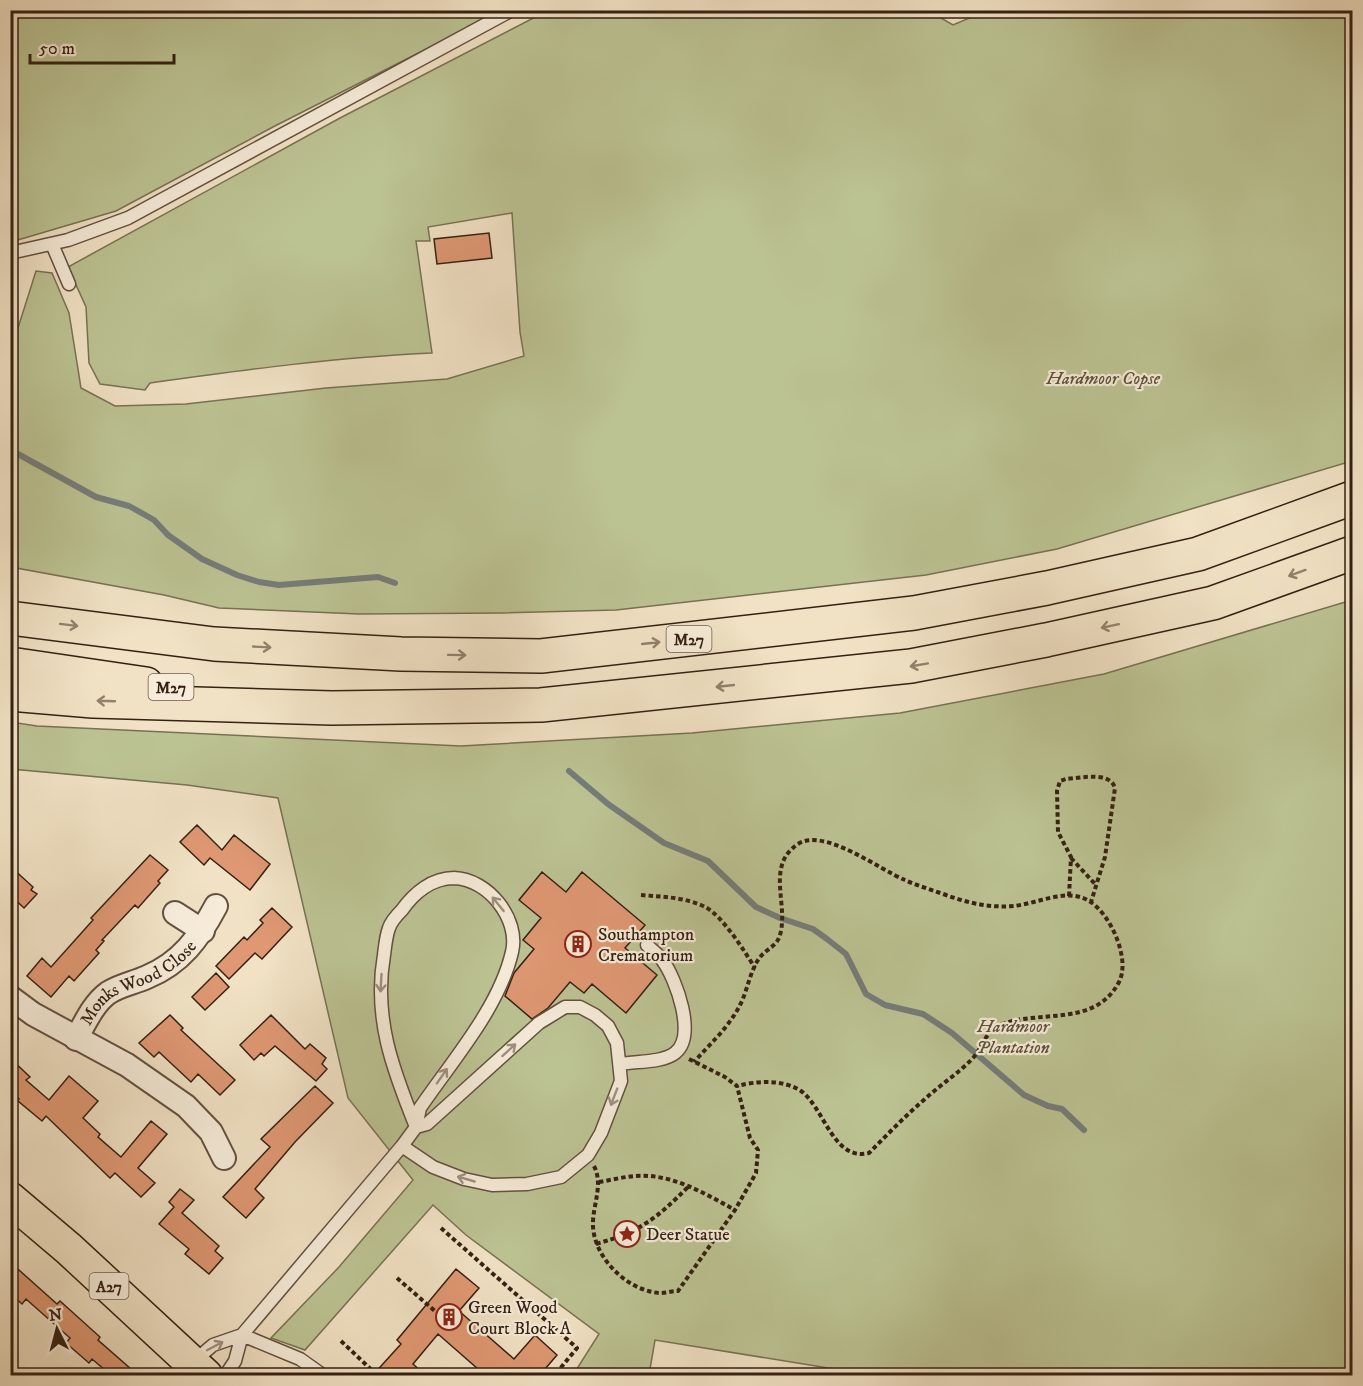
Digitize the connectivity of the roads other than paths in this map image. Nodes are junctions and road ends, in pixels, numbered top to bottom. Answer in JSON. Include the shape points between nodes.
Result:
{"nodes":[{"id":1,"x":512,"y":10,"type":"edge"},
{"id":2,"x":52,"y":244,"type":"junction"},
{"id":3,"x":10,"y":253,"type":"edge"},
{"id":4,"x":69,"y":284,"type":"dead end"},
{"id":5,"x":1353,"y":498,"type":"edge"},
{"id":6,"x":1353,"y":554,"type":"edge"},
{"id":7,"x":10,"y":618,"type":"edge"},
{"id":8,"x":10,"y":664,"type":"edge"},
{"id":9,"x":10,"y":694,"type":"edge"},
{"id":10,"x":332,"y":708,"type":"junction"},
{"id":11,"x":216,"y":906,"type":"dead end"},
{"id":12,"x":176,"y":913,"type":"dead end"},
{"id":13,"x":203,"y":931,"type":"junction"},
{"id":14,"x":646,"y":945,"type":"dead end"},
{"id":15,"x":10,"y":996,"type":"edge"},
{"id":16,"x":76,"y":1039,"type":"junction"},
{"id":17,"x":621,"y":1064,"type":"junction"},
{"id":18,"x":416,"y":1127,"type":"junction"},
{"id":19,"x":402,"y":1146,"type":"junction"},
{"id":20,"x":224,"y":1158,"type":"dead end"},
{"id":21,"x":10,"y":1199,"type":"edge"},
{"id":22,"x":242,"y":1335,"type":"junction"},
{"id":23,"x":199,"y":1369,"type":"edge"},
{"id":24,"x":225,"y":1376,"type":"edge"},
{"id":25,"x":324,"y":1376,"type":"edge"}],
"edges":[{"from":1,"to":2,"type":"lane","via":[[128,218]]},
{"from":2,"to":3,"type":"lane"},
{"from":2,"to":4,"type":"lane"},
{"from":7,"to":5,"type":"main road","number":"M27","one_way":true,"via":[[214,644],[400,654],[541,656],[914,613],[1036,590],[1198,554]]},
{"from":6,"to":10,"type":"main road","number":"M27","one_way":true,"via":[[1213,603],[911,666],[541,705]]},
{"from":8,"to":10,"type":"main road","number":"M27"},
{"from":10,"to":9,"type":"main road","one_way":true,"via":[[93,701]]},
{"from":11,"to":13,"type":"street","name":"Monks Wood Close"},
{"from":12,"to":13,"type":"street","name":"Monks Wood Close"},
{"from":13,"to":16,"type":"street","name":"Monks Wood Close","via":[[184,954],[163,970],[108,994],[92,1011]]},
{"from":14,"to":17,"type":"lane","via":[[663,962],[684,1012],[682,1045],[664,1058]]},
{"from":15,"to":16,"type":"street","name":"Monks Wood Close"},
{"from":16,"to":20,"type":"street","name":"Monks Wood Close","via":[[127,1065],[218,1124]]},
{"from":18,"to":17,"type":"lane","one_way":true,"via":[[427,1124],[539,1023],[565,1007],[580,1008],[608,1026],[617,1043]]},
{"from":17,"to":19,"type":"lane","one_way":true,"via":[[621,1081],[601,1133],[588,1155],[561,1177],[527,1184],[492,1185],[433,1167]]},
{"from":18,"to":18,"type":"lane","one_way":true,"via":[[420,1108],[486,1013],[513,950],[511,924],[498,902],[478,885],[454,878],[428,884],[411,896],[389,927],[382,964],[380,1006],[384,1033],[397,1082]]},
{"from":18,"to":19,"type":"lane"},
{"from":19,"to":22,"type":"lane"},
{"from":21,"to":23,"type":"main road","number":"A27"},
{"from":23,"to":22,"type":"lane","one_way":true,"via":[[213,1346]]},
{"from":22,"to":24,"type":"lane","via":[[235,1361]]},
{"from":22,"to":25,"type":"lane","via":[[300,1359]]}]}
